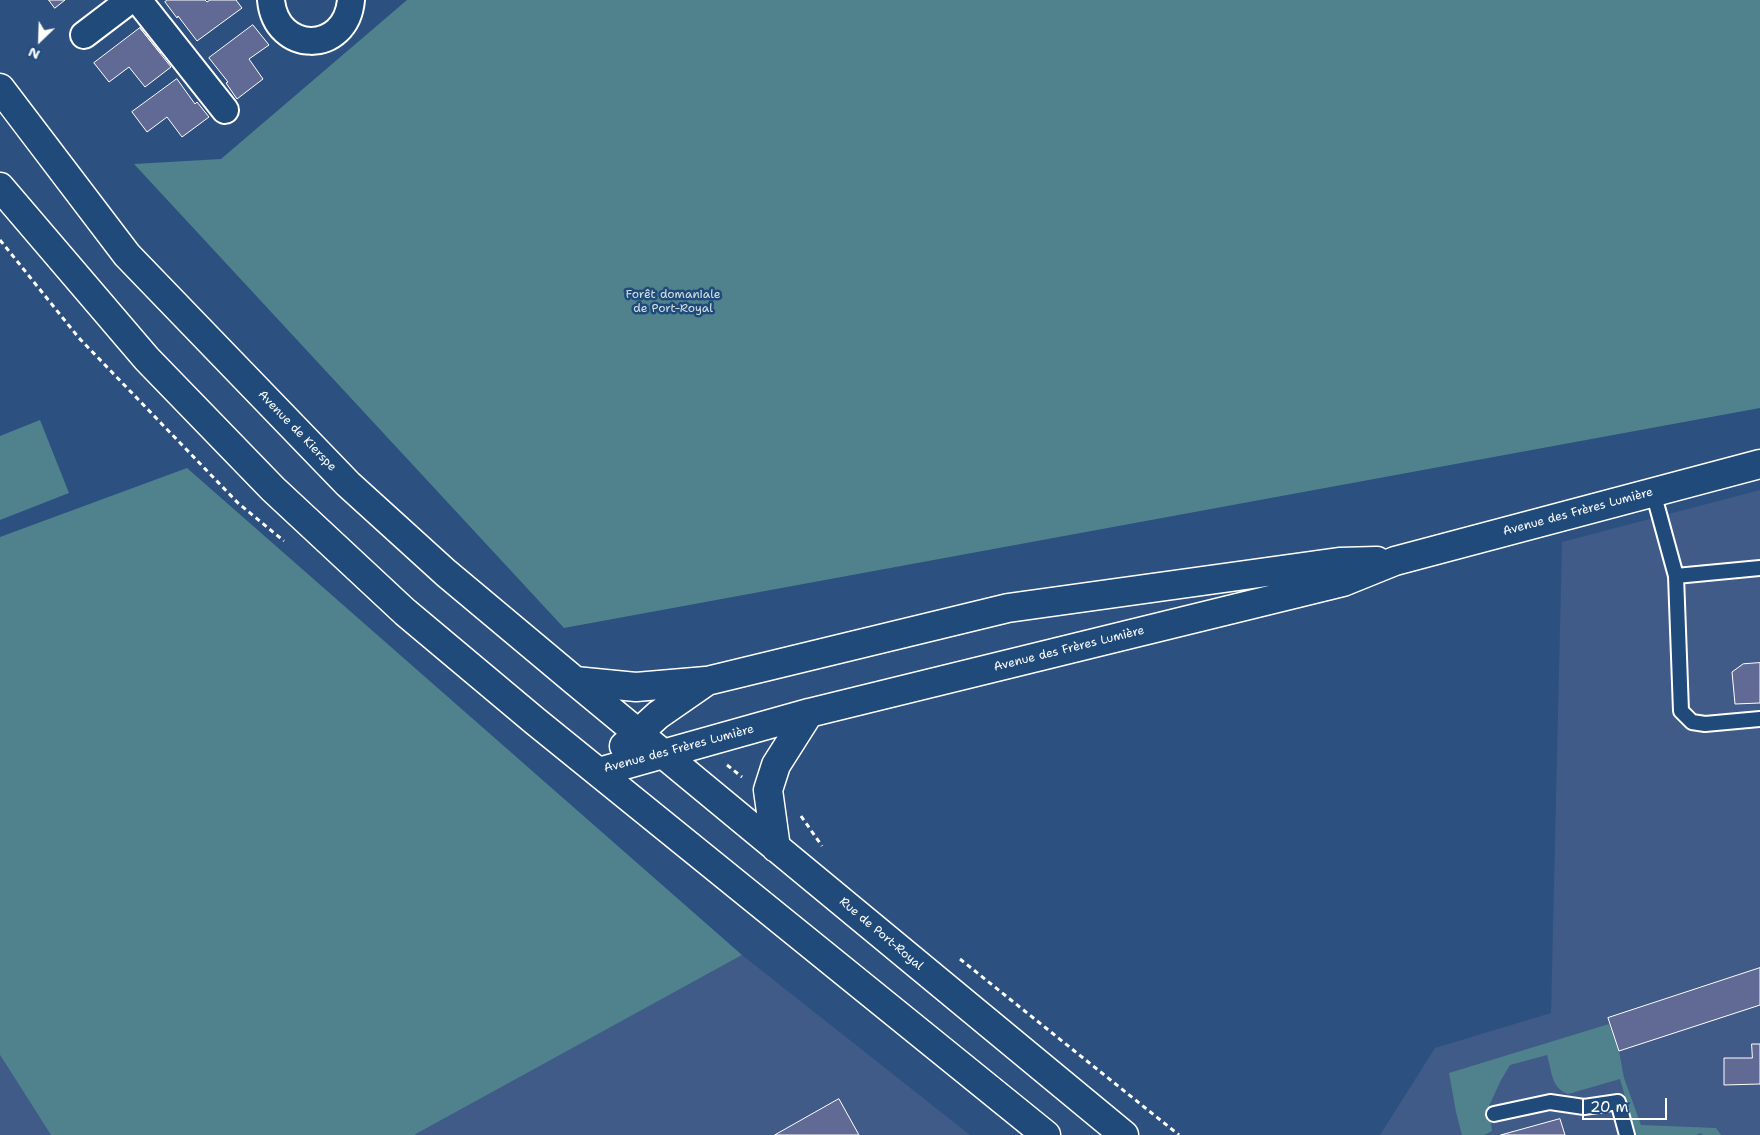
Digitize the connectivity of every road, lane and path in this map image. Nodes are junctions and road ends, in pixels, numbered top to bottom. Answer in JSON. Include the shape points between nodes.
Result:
{"nodes":[{"id":1,"x":130,"y":0,"type":"edge"},
{"id":2,"x":138,"y":0,"type":"edge"},
{"id":3,"x":271,"y":0,"type":"edge"},
{"id":4,"x":351,"y":0,"type":"edge"},
{"id":5,"x":84,"y":35,"type":"dead end"},
{"id":6,"x":0,"y":88,"type":"edge"},
{"id":7,"x":225,"y":110,"type":"dead end"},
{"id":8,"x":0,"y":187,"type":"edge"},
{"id":9,"x":1760,"y":464,"type":"edge"},
{"id":10,"x":1653,"y":492,"type":"junction"},
{"id":11,"x":1395,"y":561,"type":"junction"},
{"id":12,"x":1760,"y":568,"type":"edge"},
{"id":13,"x":1676,"y":576,"type":"junction"},
{"id":14,"x":707,"y":681,"type":"junction"},
{"id":15,"x":575,"y":682,"type":"junction"},
{"id":16,"x":808,"y":713,"type":"junction"},
{"id":17,"x":1760,"y":719,"type":"edge"},
{"id":18,"x":637,"y":733,"type":"junction"},
{"id":19,"x":662,"y":754,"type":"junction"},
{"id":20,"x":599,"y":772,"type":"junction"},
{"id":21,"x":797,"y":810,"type":"dead end"},
{"id":22,"x":776,"y":848,"type":"junction"},
{"id":23,"x":827,"y":853,"type":"dead end"},
{"id":24,"x":957,"y":957,"type":"dead end"},
{"id":25,"x":1494,"y":1114,"type":"dead end"},
{"id":26,"x":1046,"y":1135,"type":"edge"},
{"id":27,"x":1124,"y":1135,"type":"edge"},
{"id":28,"x":1179,"y":1135,"type":"edge"},
{"id":29,"x":1627,"y":1135,"type":"edge"}],
"edges":[{"from":1,"to":5,"type":"street"},
{"from":2,"to":7,"type":"street"},
{"from":3,"to":4,"type":"street","via":[[278,24],[287,34],[298,40],[310,41],[323,40],[334,34],[344,24]]},
{"from":6,"to":15,"type":"main road","name":"Avenue de Kierspe","via":[[127,255],[190,321],[348,484],[446,573]]},
{"from":8,"to":20,"type":"main road","via":[[147,359],[273,489],[405,612]]},
{"from":9,"to":10,"type":"main road","name":"Avenue des Frères Lumière"},
{"from":10,"to":11,"type":"main road","name":"Avenue des Frères Lumière"},
{"from":10,"to":13,"type":"lane"},
{"from":11,"to":14,"type":"main road","name":"Avenue des Frères Lumière","via":[[1339,562],[1008,608]]},
{"from":11,"to":16,"type":"main road","name":"Avenue des Frères Lumière","via":[[1343,582]]},
{"from":12,"to":13,"type":"lane"},
{"from":13,"to":17,"type":"lane","via":[[1681,711],[1692,722],[1705,724]]},
{"from":14,"to":15,"type":"main road","via":[[636,687]]},
{"from":14,"to":18,"type":"main road","name":"Avenue des Frères Lumière"},
{"from":15,"to":18,"type":"main road","name":"Avenue de Kierspe"},
{"from":16,"to":19,"type":"main road","name":"Avenue des Frères Lumière"},
{"from":16,"to":22,"type":"main road","via":[[776,765],[768,790]]},
{"from":18,"to":19,"type":"main road","name":"Rue de Port-Royal"},
{"from":18,"to":20,"type":"main road","name":"Avenue des Frères Lumière"},
{"from":19,"to":20,"type":"main road","name":"Avenue des Frères Lumière"},
{"from":19,"to":22,"type":"main road","name":"Rue de Port-Royal"},
{"from":20,"to":26,"type":"main road"},
{"from":21,"to":23,"type":"path"},
{"from":22,"to":27,"type":"main road","name":"Rue de Port-Royal"},
{"from":24,"to":28,"type":"path"},
{"from":25,"to":29,"type":"lane","via":[[1550,1102],[1584,1107],[1618,1102]]}]}
